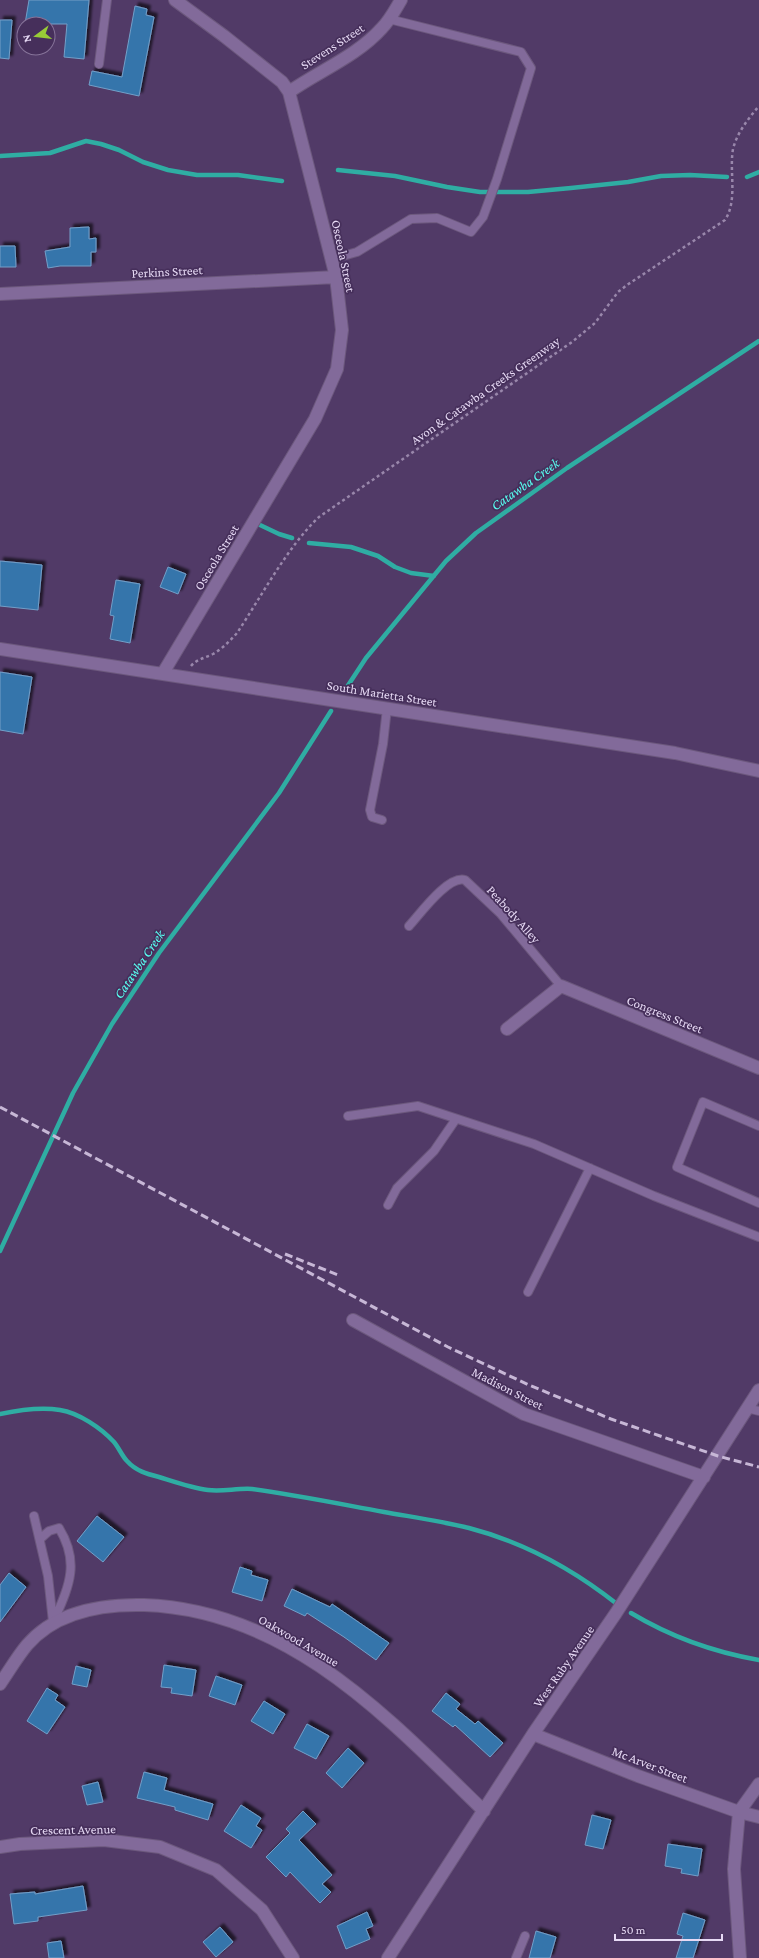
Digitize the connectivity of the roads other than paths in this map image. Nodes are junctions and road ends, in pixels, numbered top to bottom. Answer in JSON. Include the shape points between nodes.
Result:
{"nodes":[{"id":1,"x":107,"y":0,"type":"edge"},
{"id":2,"x":175,"y":0,"type":"edge"},
{"id":3,"x":401,"y":0,"type":"edge"},
{"id":4,"x":389,"y":19,"type":"junction"},
{"id":5,"x":99,"y":64,"type":"dead end"},
{"id":6,"x":289,"y":92,"type":"junction"},
{"id":7,"x":332,"y":259,"type":"junction"},
{"id":8,"x":336,"y":277,"type":"junction"},
{"id":9,"x":0,"y":294,"type":"edge"},
{"id":10,"x":0,"y":649,"type":"edge"},
{"id":11,"x":163,"y":673,"type":"junction"},
{"id":12,"x":387,"y":708,"type":"junction"},
{"id":13,"x":759,"y":770,"type":"edge"},
{"id":14,"x":382,"y":820,"type":"dead end"},
{"id":15,"x":409,"y":926,"type":"dead end"},
{"id":16,"x":561,"y":986,"type":"junction"},
{"id":17,"x":507,"y":1029,"type":"dead end"},
{"id":18,"x":759,"y":1068,"type":"edge"},
{"id":19,"x":348,"y":1116,"type":"dead end"},
{"id":20,"x":456,"y":1119,"type":"junction"},
{"id":21,"x":759,"y":1126,"type":"edge"},
{"id":22,"x":590,"y":1168,"type":"junction"},
{"id":23,"x":759,"y":1202,"type":"edge"},
{"id":24,"x":388,"y":1205,"type":"dead end"},
{"id":25,"x":759,"y":1237,"type":"edge"},
{"id":26,"x":528,"y":1292,"type":"dead end"},
{"id":27,"x":353,"y":1320,"type":"dead end"},
{"id":28,"x":759,"y":1390,"type":"edge"},
{"id":29,"x":753,"y":1410,"type":"edge"},
{"id":30,"x":704,"y":1477,"type":"junction"},
{"id":31,"x":34,"y":1516,"type":"dead end"},
{"id":32,"x":40,"y":1539,"type":"junction"},
{"id":33,"x":54,"y":1623,"type":"junction"},
{"id":34,"x":0,"y":1684,"type":"edge"},
{"id":35,"x":533,"y":1734,"type":"junction"},
{"id":36,"x":759,"y":1784,"type":"edge"},
{"id":37,"x":484,"y":1812,"type":"junction"},
{"id":38,"x":739,"y":1812,"type":"junction"},
{"id":39,"x":759,"y":1818,"type":"edge"},
{"id":40,"x":0,"y":1847,"type":"edge"},
{"id":41,"x":524,"y":1936,"type":"dead end"},
{"id":42,"x":293,"y":1958,"type":"edge"},
{"id":43,"x":388,"y":1958,"type":"edge"},
{"id":44,"x":516,"y":1958,"type":"edge"},
{"id":45,"x":740,"y":1958,"type":"edge"}],
"edges":[{"from":1,"to":5,"type":"lane"},
{"from":2,"to":6,"type":"street","name":"Osceola Street","via":[[282,82]]},
{"from":3,"to":4,"type":"street","name":"Stevens Street"},
{"from":4,"to":6,"type":"street","name":"Stevens Street","via":[[357,50]]},
{"from":4,"to":7,"type":"lane","via":[[521,52],[531,68],[497,180],[483,217],[470,232],[437,218],[411,219],[357,252]]},
{"from":6,"to":7,"type":"street","name":"Osceola Street"},
{"from":7,"to":8,"type":"street","name":"Osceola Street"},
{"from":8,"to":9,"type":"street","name":"Perkins Street"},
{"from":8,"to":11,"type":"street","name":"Osceola Street","via":[[342,330],[337,369],[315,419]]},
{"from":10,"to":11,"type":"street","name":"South Marietta Street"},
{"from":11,"to":12,"type":"street","name":"South Marietta Street"},
{"from":12,"to":13,"type":"street","name":"South Marietta Street","via":[[675,753]]},
{"from":12,"to":14,"type":"lane","via":[[370,810],[372,817]]},
{"from":15,"to":16,"type":"lane","name":"Peabody Alley","via":[[450,882],[465,880],[500,914]]},
{"from":16,"to":17,"type":"street"},
{"from":16,"to":18,"type":"street","name":"Congress Street"},
{"from":19,"to":20,"type":"lane","via":[[418,1106]]},
{"from":20,"to":22,"type":"lane","via":[[534,1144]]},
{"from":20,"to":24,"type":"lane","via":[[434,1151],[397,1188]]},
{"from":21,"to":23,"type":"lane","via":[[703,1102],[677,1168]]},
{"from":22,"to":25,"type":"lane"},
{"from":22,"to":26,"type":"lane"},
{"from":27,"to":30,"type":"street","name":"Madison Street","via":[[524,1414]]},
{"from":28,"to":29,"type":"street","name":"West Ruby Avenue"},
{"from":29,"to":30,"type":"street","name":"West Ruby Avenue"},
{"from":30,"to":35,"type":"street","name":"West Ruby Avenue","via":[[616,1613]]},
{"from":31,"to":32,"type":"lane"},
{"from":32,"to":33,"type":"lane"},
{"from":32,"to":33,"type":"lane","via":[[48,1531],[58,1528],[70,1553],[71,1575]]},
{"from":33,"to":34,"type":"street","name":"Oakwood Avenue","via":[[29,1643]]},
{"from":33,"to":37,"type":"street","name":"Oakwood Avenue","via":[[88,1610],[124,1604],[164,1606],[204,1612],[232,1620],[298,1652],[346,1683],[383,1714]]},
{"from":35,"to":37,"type":"street","name":"West Ruby Avenue"},
{"from":35,"to":38,"type":"street","name":"Mc Arver Street","via":[[638,1776]]},
{"from":36,"to":38,"type":"street"},
{"from":37,"to":43,"type":"street","name":"West Ruby Avenue"},
{"from":38,"to":39,"type":"street","name":"Mc Arver Street"},
{"from":38,"to":45,"type":"street","via":[[734,1870]]},
{"from":40,"to":42,"type":"street","name":"Crescent Avenue","via":[[104,1840],[160,1847],[216,1870],[262,1910]]},
{"from":41,"to":44,"type":"lane"}]}
